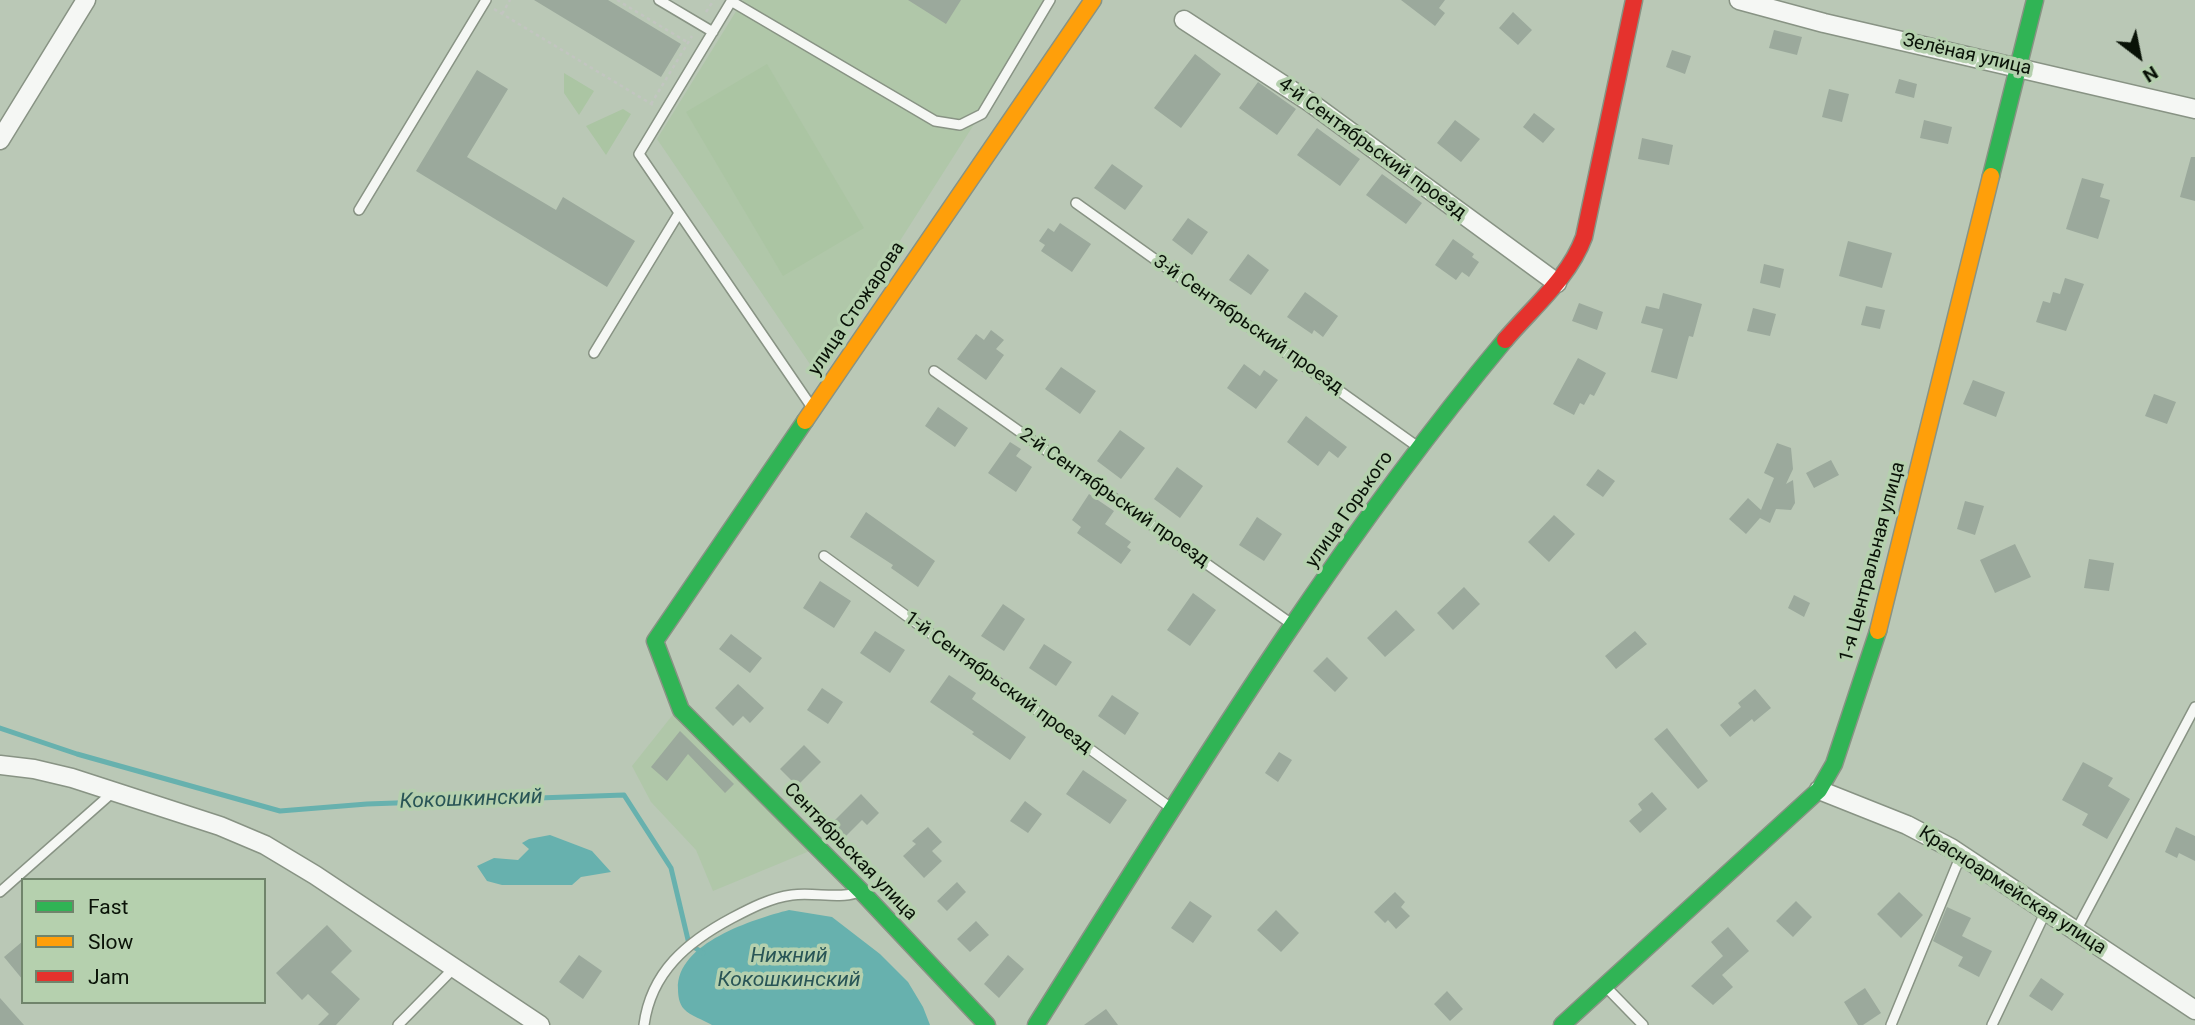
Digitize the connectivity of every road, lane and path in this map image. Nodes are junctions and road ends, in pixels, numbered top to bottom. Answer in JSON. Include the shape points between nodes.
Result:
{"nodes":[{"id":1,"x":86,"y":0,"type":"edge"},
{"id":2,"x":510,"y":0,"type":"edge"},
{"id":3,"x":617,"y":0,"type":"edge"},
{"id":4,"x":659,"y":0,"type":"edge"},
{"id":5,"x":1050,"y":0,"type":"edge"},
{"id":6,"x":1093,"y":0,"type":"edge"},
{"id":7,"x":1634,"y":0,"type":"edge"},
{"id":8,"x":1740,"y":0,"type":"edge"},
{"id":9,"x":2035,"y":0,"type":"edge"},
{"id":10,"x":711,"y":1,"type":"edge"},
{"id":11,"x":732,"y":1,"type":"edge"},
{"id":12,"x":485,"y":2,"type":"edge"},
{"id":13,"x":624,"y":2,"type":"edge"},
{"id":14,"x":502,"y":14,"type":"junction"},
{"id":15,"x":1184,"y":19,"type":"dead end"},
{"id":16,"x":699,"y":24,"type":"junction"},
{"id":17,"x":713,"y":32,"type":"junction"},
{"id":18,"x":688,"y":43,"type":"junction"},
{"id":19,"x":702,"y":51,"type":"junction"},
{"id":20,"x":2018,"y":67,"type":"junction"},
{"id":21,"x":651,"y":104,"type":"junction"},
{"id":22,"x":2195,"y":110,"type":"edge"},
{"id":23,"x":664,"y":112,"type":"junction"},
{"id":24,"x":0,"y":140,"type":"edge"},
{"id":25,"x":1076,"y":203,"type":"dead end"},
{"id":26,"x":359,"y":210,"type":"dead end"},
{"id":27,"x":679,"y":213,"type":"junction"},
{"id":28,"x":1557,"y":283,"type":"junction"},
{"id":29,"x":594,"y":353,"type":"dead end"},
{"id":30,"x":934,"y":370,"type":"dead end"},
{"id":31,"x":814,"y":410,"type":"junction"},
{"id":32,"x":1420,"y":448,"type":"junction"},
{"id":33,"x":824,"y":556,"type":"dead end"},
{"id":34,"x":1294,"y":626,"type":"junction"},
{"id":35,"x":2195,"y":708,"type":"edge"},
{"id":36,"x":681,"y":710,"type":"joint"},
{"id":37,"x":0,"y":765,"type":"edge"},
{"id":38,"x":1819,"y":790,"type":"junction"},
{"id":39,"x":112,"y":793,"type":"junction"},
{"id":40,"x":1172,"y":809,"type":"junction"},
{"id":41,"x":1961,"y":855,"type":"junction"},
{"id":42,"x":860,"y":890,"type":"junction"},
{"id":43,"x":0,"y":892,"type":"edge"},
{"id":44,"x":2046,"y":911,"type":"junction"},
{"id":45,"x":2076,"y":931,"type":"junction"},
{"id":46,"x":453,"y":969,"type":"junction"},
{"id":47,"x":1605,"y":986,"type":"junction"},
{"id":48,"x":2192,"y":1001,"type":"edge"},
{"id":49,"x":398,"y":1025,"type":"edge"},
{"id":50,"x":540,"y":1025,"type":"edge"},
{"id":51,"x":644,"y":1025,"type":"edge"},
{"id":52,"x":987,"y":1025,"type":"edge"},
{"id":53,"x":1037,"y":1025,"type":"edge"},
{"id":54,"x":1562,"y":1025,"type":"edge"},
{"id":55,"x":1643,"y":1025,"type":"edge"},
{"id":56,"x":1891,"y":1025,"type":"edge"},
{"id":57,"x":1992,"y":1025,"type":"edge"}],
"edges":[{"from":1,"to":24,"type":"street"},
{"from":2,"to":14,"type":"path"},
{"from":3,"to":13,"type":"path"},
{"from":4,"to":16,"type":"lane"},
{"from":5,"to":11,"type":"lane","via":[[982,114],[960,125],[935,121]]},
{"from":6,"to":31,"type":"street","name":"улица Стожарова"},
{"from":7,"to":28,"type":"street","name":"улица Горького","via":[[1582,244]]},
{"from":8,"to":20,"type":"street","name":"Зелёная улица"},
{"from":9,"to":20,"type":"street","name":"1-я Центральная улица"},
{"from":10,"to":16,"type":"path"},
{"from":11,"to":17,"type":"lane"},
{"from":12,"to":14,"type":"path"},
{"from":12,"to":26,"type":"lane"},
{"from":13,"to":18,"type":"path"},
{"from":14,"to":21,"type":"path"},
{"from":15,"to":28,"type":"street","name":"4-й Сентябрьский проезд","via":[[1311,103]]},
{"from":16,"to":17,"type":"lane"},
{"from":16,"to":18,"type":"path"},
{"from":17,"to":19,"type":"lane"},
{"from":18,"to":19,"type":"path"},
{"from":18,"to":21,"type":"path"},
{"from":19,"to":23,"type":"lane"},
{"from":20,"to":22,"type":"street","name":"Зелёная улица"},
{"from":20,"to":38,"type":"street","name":"1-я Центральная улица","via":[[1880,626],[1835,764]]},
{"from":21,"to":23,"type":"path"},
{"from":23,"to":27,"type":"lane","via":[[639,154]]},
{"from":25,"to":32,"type":"lane","name":"3-й Сентябрьский проезд"},
{"from":27,"to":29,"type":"lane"},
{"from":27,"to":31,"type":"lane"},
{"from":28,"to":32,"type":"street","name":"улица Горького"},
{"from":30,"to":34,"type":"lane","name":"2-й Сентябрьский проезд"},
{"from":31,"to":36,"type":"street","name":"улица Стожарова","via":[[655,641]]},
{"from":32,"to":34,"type":"street","name":"улица Горького"},
{"from":33,"to":40,"type":"lane","name":"1-й Сентябрьский проезд"},
{"from":34,"to":40,"type":"street","name":"улица Горького"},
{"from":35,"to":45,"type":"lane"},
{"from":36,"to":42,"type":"street","name":"Сентябрьская улица"},
{"from":37,"to":39,"type":"street","via":[[53,773]]},
{"from":38,"to":41,"type":"street","name":"Красноармейская улица","via":[[1907,825]]},
{"from":38,"to":47,"type":"street","name":"1-я Центральная улица"},
{"from":39,"to":43,"type":"lane"},
{"from":39,"to":46,"type":"street","via":[[220,826],[265,845]]},
{"from":40,"to":53,"type":"street","name":"улица Горького"},
{"from":41,"to":44,"type":"street","name":"Красноармейская улица"},
{"from":41,"to":56,"type":"lane"},
{"from":42,"to":51,"type":"lane","via":[[847,895],[776,898],[713,929],[668,964],[651,995]]},
{"from":42,"to":52,"type":"street","name":"Сентябрьская улица"},
{"from":44,"to":45,"type":"street","name":"Красноармейская улица"},
{"from":44,"to":57,"type":"lane"},
{"from":45,"to":48,"type":"street","name":"Красноармейская улица"},
{"from":46,"to":49,"type":"lane"},
{"from":46,"to":50,"type":"street"},
{"from":47,"to":54,"type":"street","name":"1-я Центральная улица"},
{"from":47,"to":55,"type":"lane"}]}
